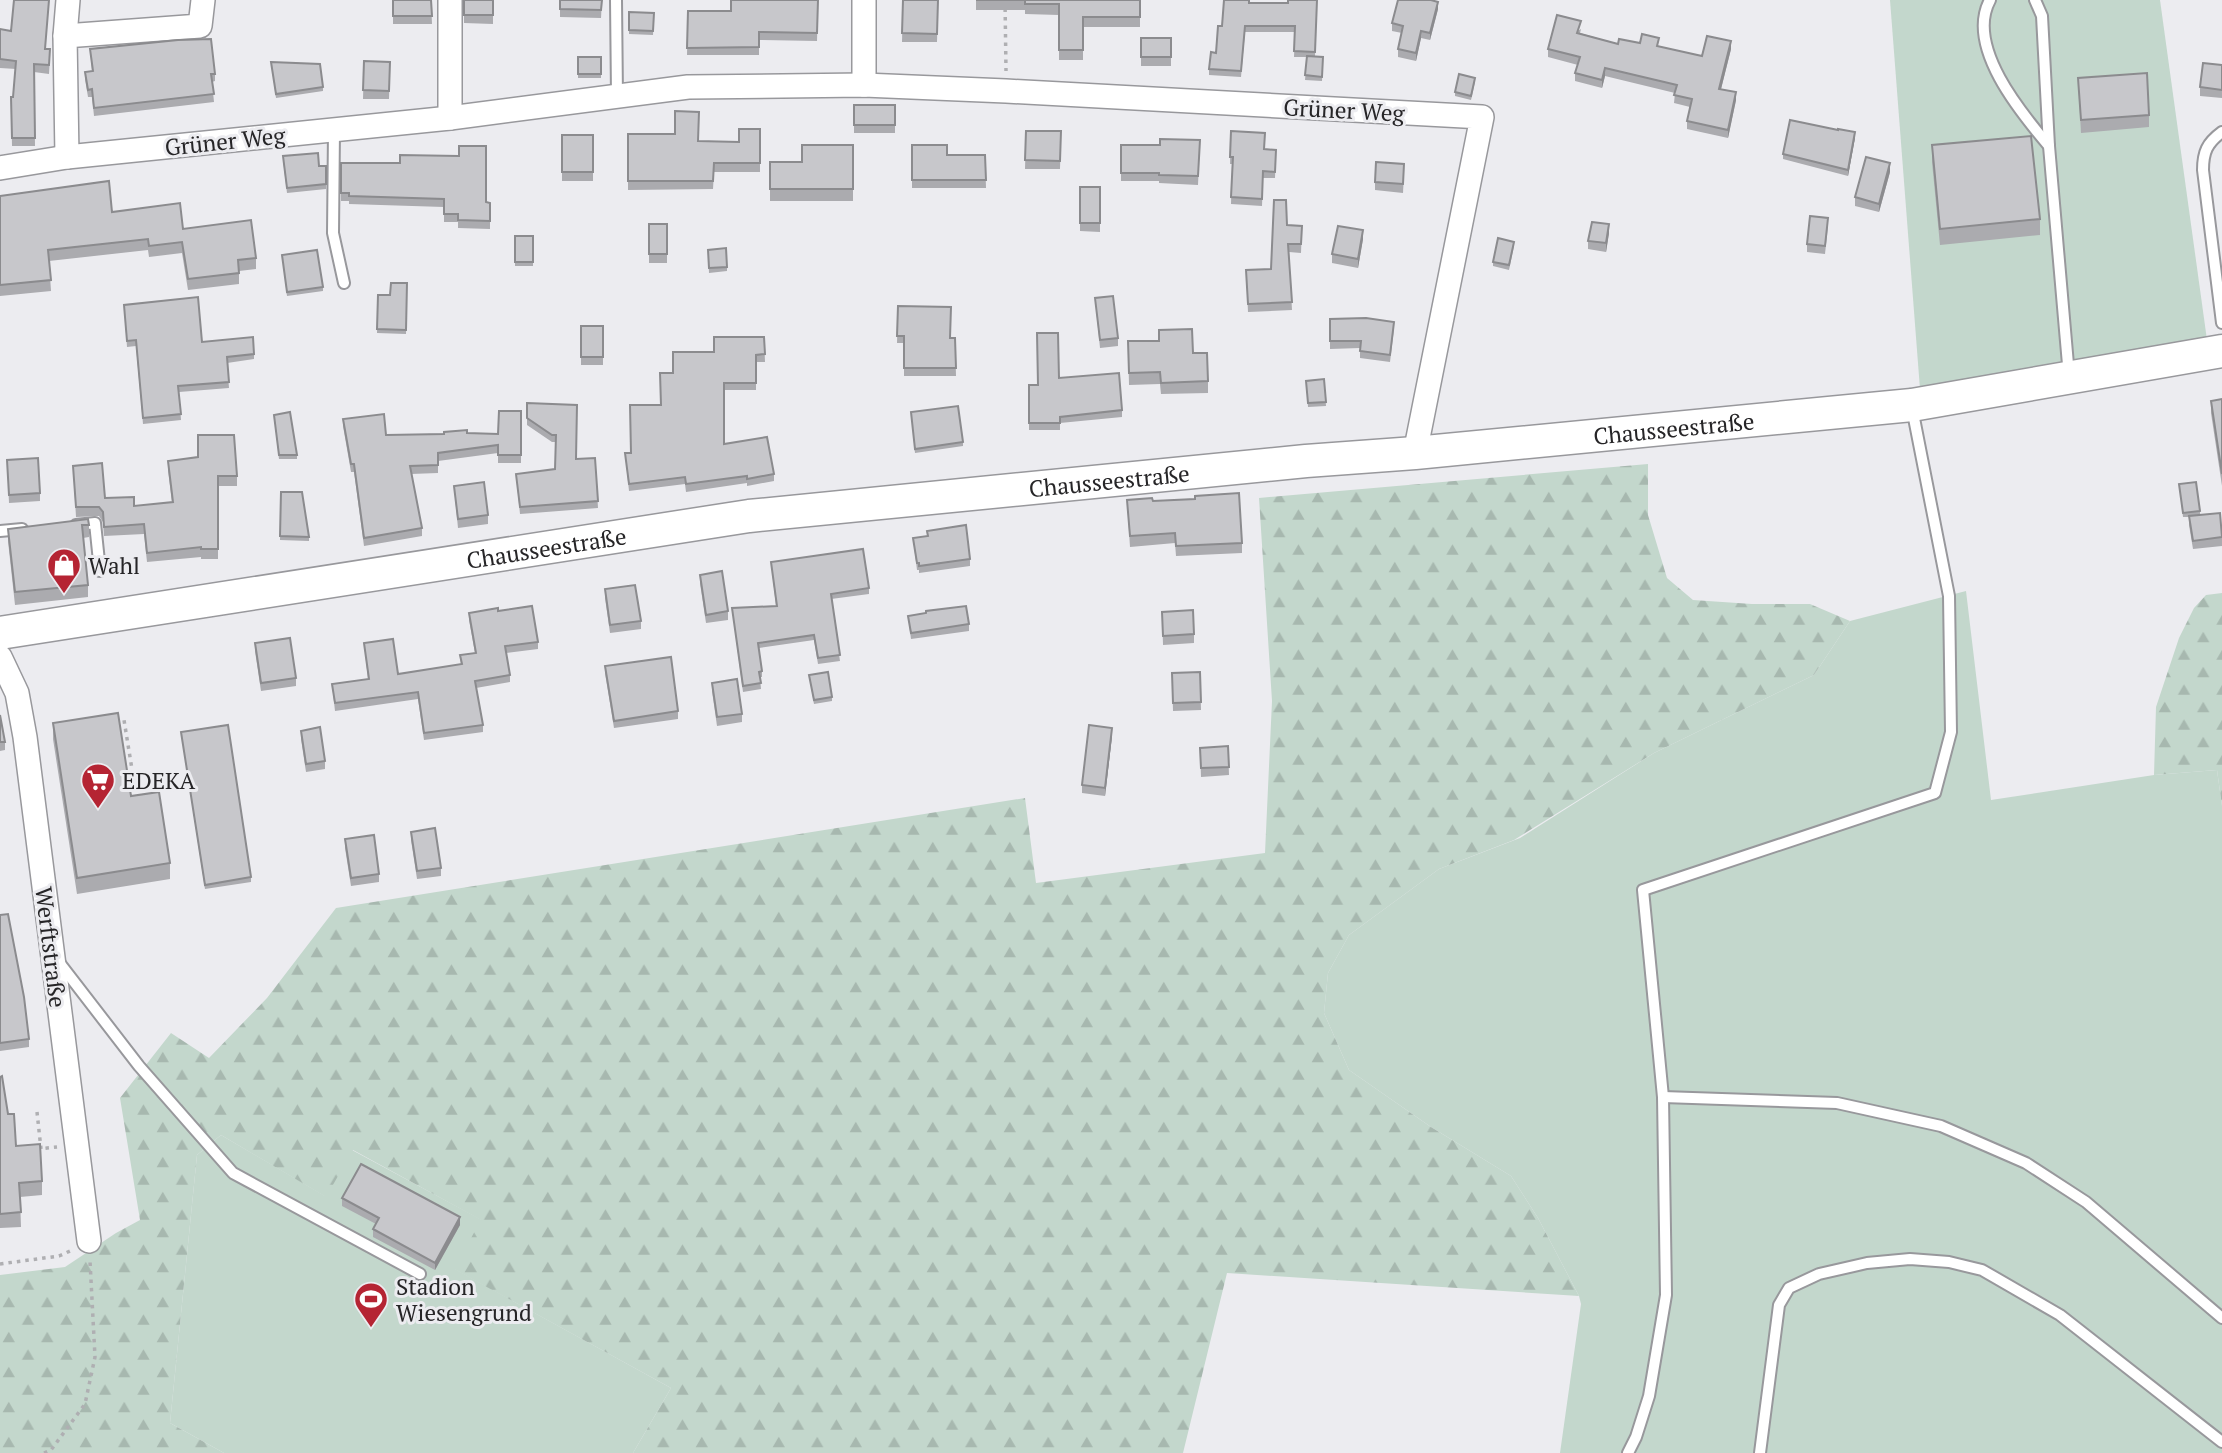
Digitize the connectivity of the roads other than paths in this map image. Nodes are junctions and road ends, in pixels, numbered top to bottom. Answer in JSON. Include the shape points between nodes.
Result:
{"nodes":[{"id":1,"x":68,"y":0,"type":"edge"},
{"id":2,"x":203,"y":0,"type":"edge"},
{"id":3,"x":450,"y":0,"type":"edge"},
{"id":4,"x":616,"y":0,"type":"edge"},
{"id":5,"x":864,"y":0,"type":"edge"},
{"id":6,"x":1990,"y":0,"type":"edge"},
{"id":7,"x":2035,"y":0,"type":"edge"},
{"id":8,"x":65,"y":36,"type":"junction"},
{"id":9,"x":863,"y":85,"type":"junction"},
{"id":10,"x":617,"y":96,"type":"junction"},
{"id":11,"x":450,"y":118,"type":"junction"},
{"id":12,"x":334,"y":130,"type":"junction"},
{"id":13,"x":2222,"y":132,"type":"edge"},
{"id":14,"x":2049,"y":146,"type":"junction"},
{"id":15,"x":67,"y":157,"type":"junction"},
{"id":16,"x":0,"y":168,"type":"edge"},
{"id":17,"x":344,"y":283,"type":"dead end"},
{"id":18,"x":2222,"y":323,"type":"edge"},
{"id":19,"x":2222,"y":351,"type":"edge"},
{"id":20,"x":2069,"y":378,"type":"junction"},
{"id":21,"x":1912,"y":405,"type":"junction"},
{"id":22,"x":1415,"y":453,"type":"junction"},
{"id":23,"x":68,"y":526,"type":"edge"},
{"id":24,"x":27,"y":528,"type":"edge"},
{"id":25,"x":0,"y":531,"type":"edge"},
{"id":26,"x":100,"y":571,"type":"dead end"},
{"id":27,"x":0,"y":633,"type":"edge"},
{"id":28,"x":0,"y":657,"type":"edge"},
{"id":29,"x":51,"y":953,"type":"junction"},
{"id":30,"x":1663,"y":1097,"type":"junction"},
{"id":31,"x":89,"y":1241,"type":"road end"},
{"id":32,"x":420,"y":1274,"type":"dead end"},
{"id":33,"x":2222,"y":1318,"type":"edge"},
{"id":34,"x":2222,"y":1442,"type":"edge"},
{"id":35,"x":1628,"y":1453,"type":"edge"},
{"id":36,"x":1760,"y":1453,"type":"edge"}],
"edges":[{"from":1,"to":8,"type":"street"},
{"from":2,"to":8,"type":"street","via":[[200,26]]},
{"from":3,"to":11,"type":"street"},
{"from":4,"to":10,"type":"lane"},
{"from":5,"to":9,"type":"street"},
{"from":6,"to":14,"type":"lane","via":[[1984,27],[1993,64]]},
{"from":7,"to":14,"type":"lane","via":[[2042,16]]},
{"from":8,"to":15,"type":"street"},
{"from":9,"to":10,"type":"street","name":"Grüner Weg","via":[[688,87]]},
{"from":9,"to":22,"type":"street","name":"Grüner Weg","via":[[1482,117]]},
{"from":10,"to":11,"type":"street","name":"Grüner Weg"},
{"from":11,"to":12,"type":"street","name":"Grüner Weg"},
{"from":12,"to":15,"type":"street","name":"Grüner Weg"},
{"from":12,"to":17,"type":"lane","via":[[333,233]]},
{"from":13,"to":18,"type":"lane","via":[[2203,154],[2203,170]]},
{"from":14,"to":20,"type":"lane"},
{"from":15,"to":16,"type":"street","name":"Grüner Weg"},
{"from":19,"to":20,"type":"main road","name":"Chausseestraße"},
{"from":20,"to":21,"type":"main road","name":"Chausseestraße"},
{"from":21,"to":22,"type":"main road","name":"Chausseestraße"},
{"from":21,"to":30,"type":"lane","via":[[1949,596],[1951,732],[1935,793],[1643,890]]},
{"from":22,"to":27,"type":"main road","name":"Chausseestraße","via":[[748,516]]},
{"from":23,"to":26,"type":"lane","via":[[95,523]]},
{"from":24,"to":25,"type":"lane"},
{"from":28,"to":29,"type":"street","name":"Werftstraße","via":[[19,704]]},
{"from":29,"to":31,"type":"street","name":"Werftstraße"},
{"from":29,"to":32,"type":"lane","via":[[139,1066],[233,1173]]},
{"from":30,"to":33,"type":"lane","via":[[1837,1103],[1941,1126],[2026,1163],[2086,1202]]},
{"from":30,"to":35,"type":"lane","via":[[1666,1295],[1649,1396]]},
{"from":34,"to":36,"type":"lane","via":[[2060,1315],[1982,1270],[1910,1259],[1819,1274],[1789,1288],[1779,1305]]}]}
